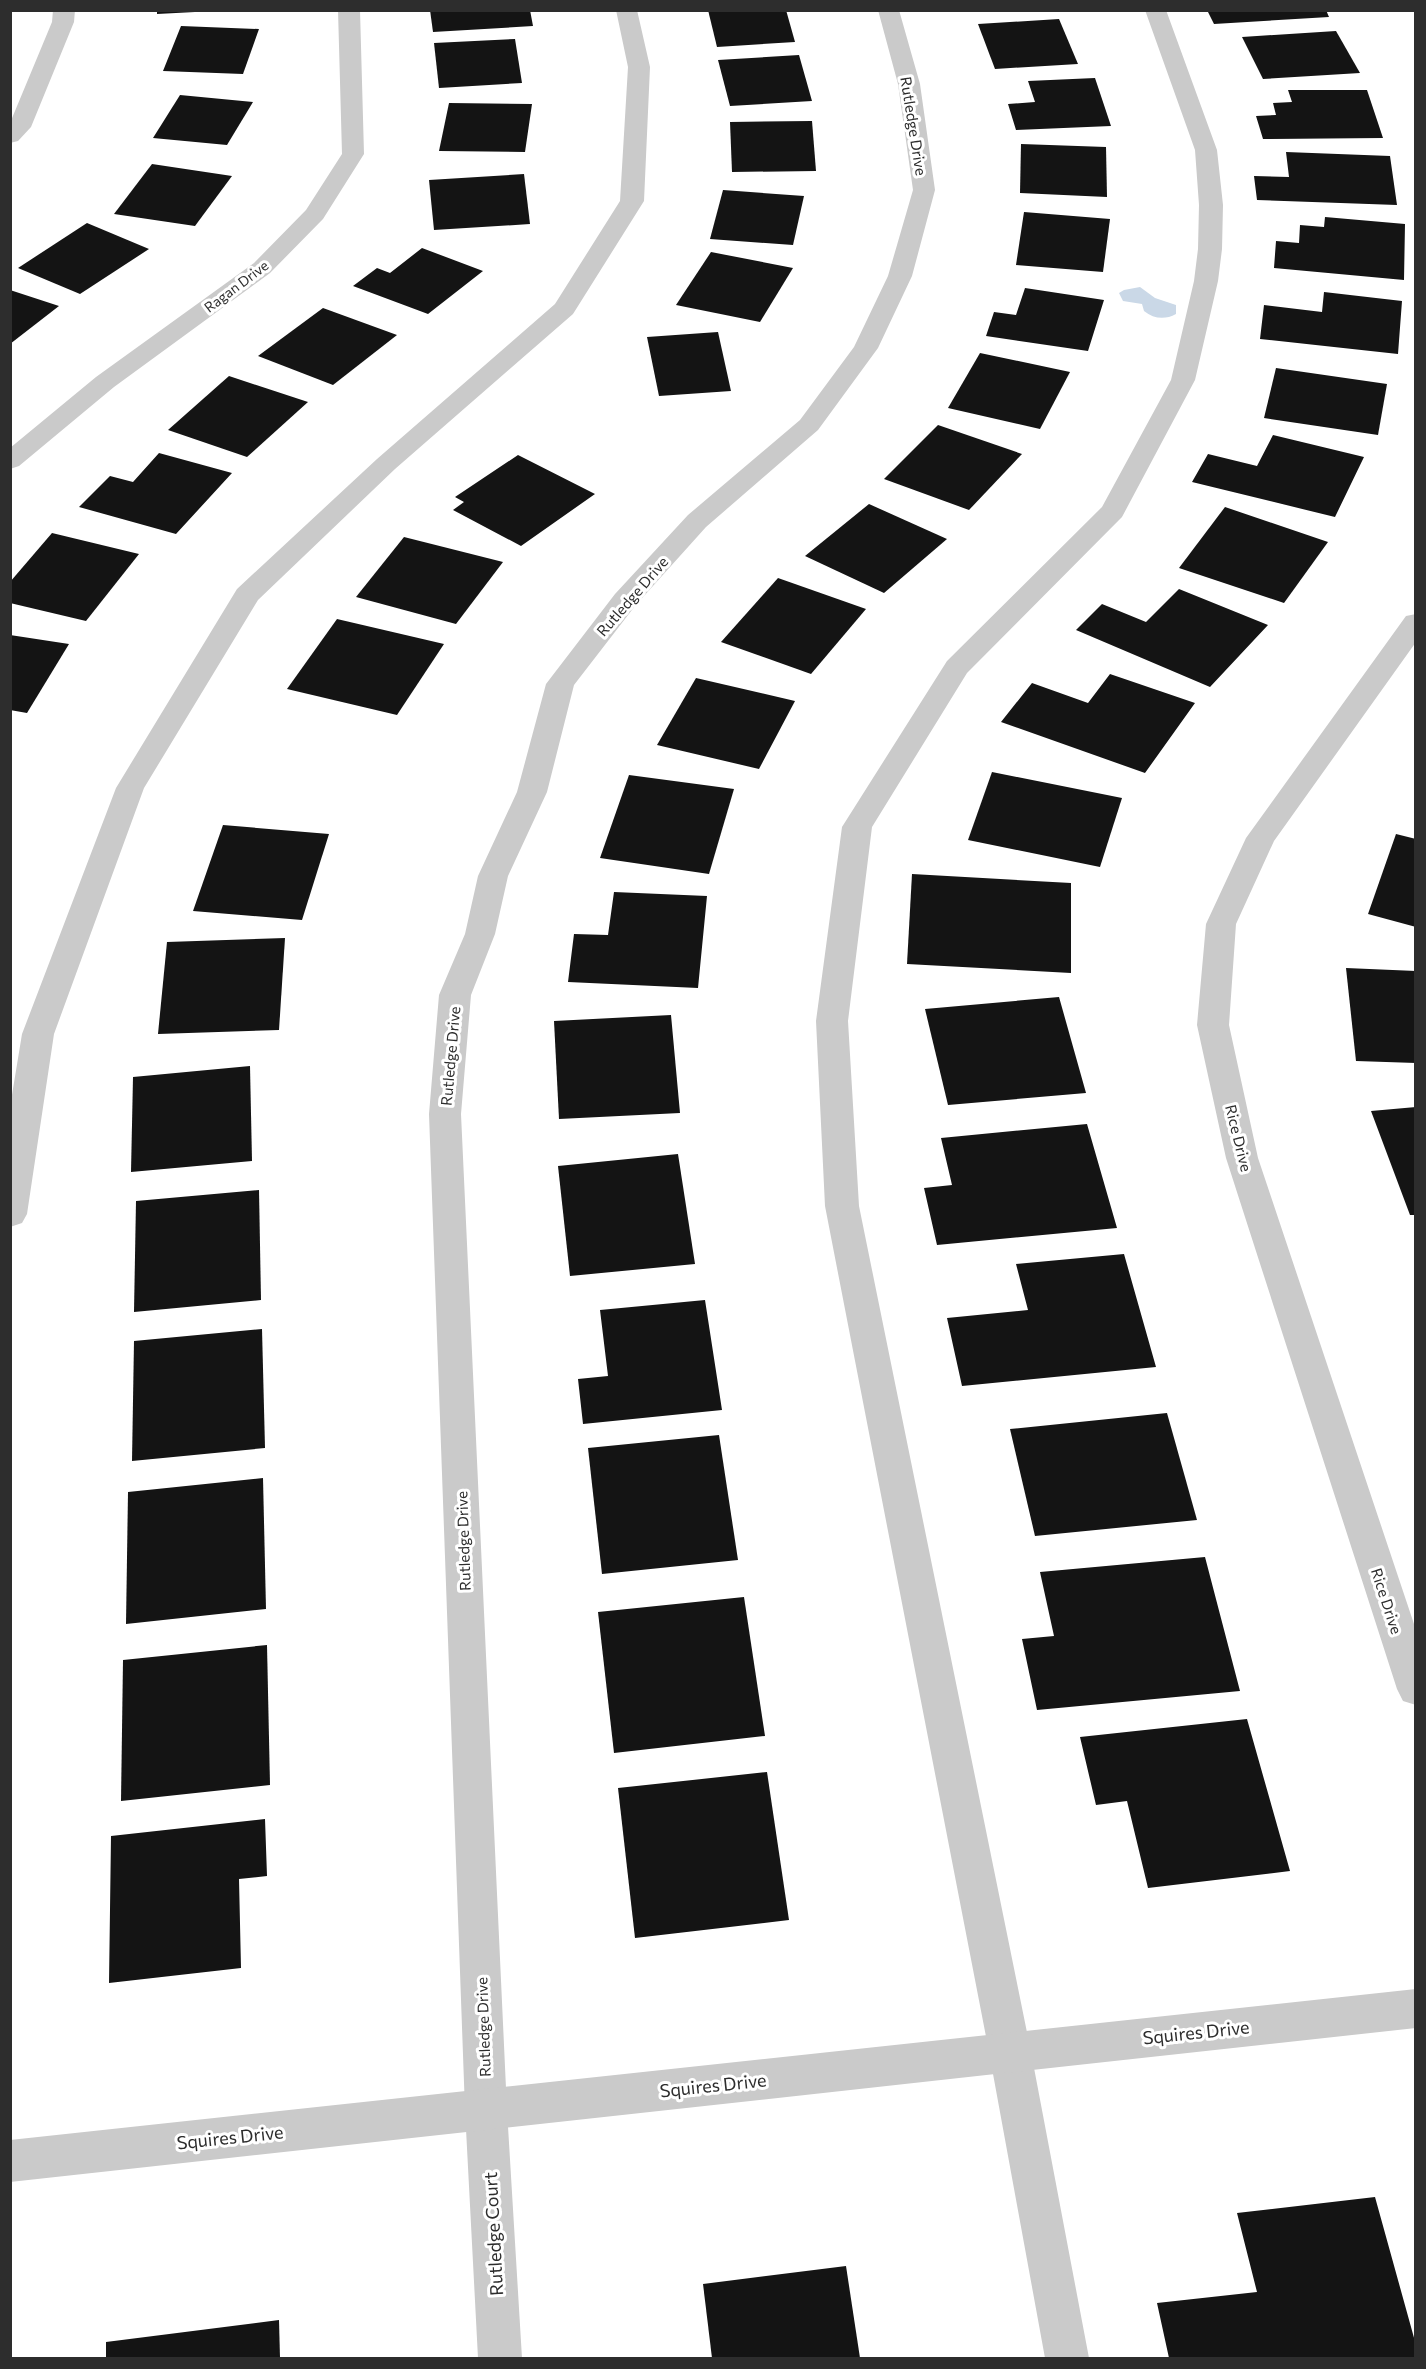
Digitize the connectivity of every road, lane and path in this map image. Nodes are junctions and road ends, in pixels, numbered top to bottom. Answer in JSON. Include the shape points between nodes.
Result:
{"nodes":[{"id":1,"x":64,"y":10,"type":"edge"},
{"id":2,"x":350,"y":10,"type":"edge"},
{"id":3,"x":626,"y":10,"type":"edge"},
{"id":4,"x":888,"y":10,"type":"edge"},
{"id":5,"x":1155,"y":10,"type":"edge"},
{"id":6,"x":10,"y":136,"type":"edge"},
{"id":7,"x":10,"y":461,"type":"edge"},
{"id":8,"x":1416,"y":622,"type":"edge"},
{"id":9,"x":10,"y":1214,"type":"edge"},
{"id":10,"x":1416,"y":1689,"type":"edge"},
{"id":11,"x":1416,"y":2008,"type":"edge"},
{"id":12,"x":1010,"y":2052,"type":"junction"},
{"id":13,"x":486,"y":2110,"type":"junction"},
{"id":14,"x":10,"y":2161,"type":"edge"},
{"id":15,"x":500,"y":2358,"type":"edge"},
{"id":16,"x":1067,"y":2358,"type":"edge"}],
"edges":[{"from":1,"to":6,"type":"street","via":[[63,22],[20,127]]},
{"from":2,"to":7,"type":"street","name":"Ragan Drive","via":[[353,154],[315,214],[262,268],[105,382]]},
{"from":3,"to":9,"type":"street","via":[[639,67],[632,201],[564,309],[386,464],[247,595],[130,788],[38,1034]]},
{"from":4,"to":13,"type":"street","name":"Rutledge Drive","via":[[909,84],[924,190],[900,276],[866,348],[809,425],[697,521],[625,600],[560,684],[532,792],[493,876],[480,934],[455,995],[445,1114]]},
{"from":5,"to":12,"type":"street","via":[[1206,150],[1211,205],[1206,281],[1183,380],[1113,511],[957,667],[857,827],[832,1021],[842,1206]]},
{"from":8,"to":10,"type":"street","name":"Rice Drive","via":[[1262,838],[1221,924],[1213,1025],[1242,1158]]},
{"from":11,"to":12,"type":"street","name":"Squires Drive"},
{"from":12,"to":13,"type":"street","name":"Squires Drive"},
{"from":12,"to":16,"type":"street"},
{"from":13,"to":14,"type":"street","name":"Squires Drive"},
{"from":13,"to":15,"type":"street","name":"Rutledge Court"}]}
